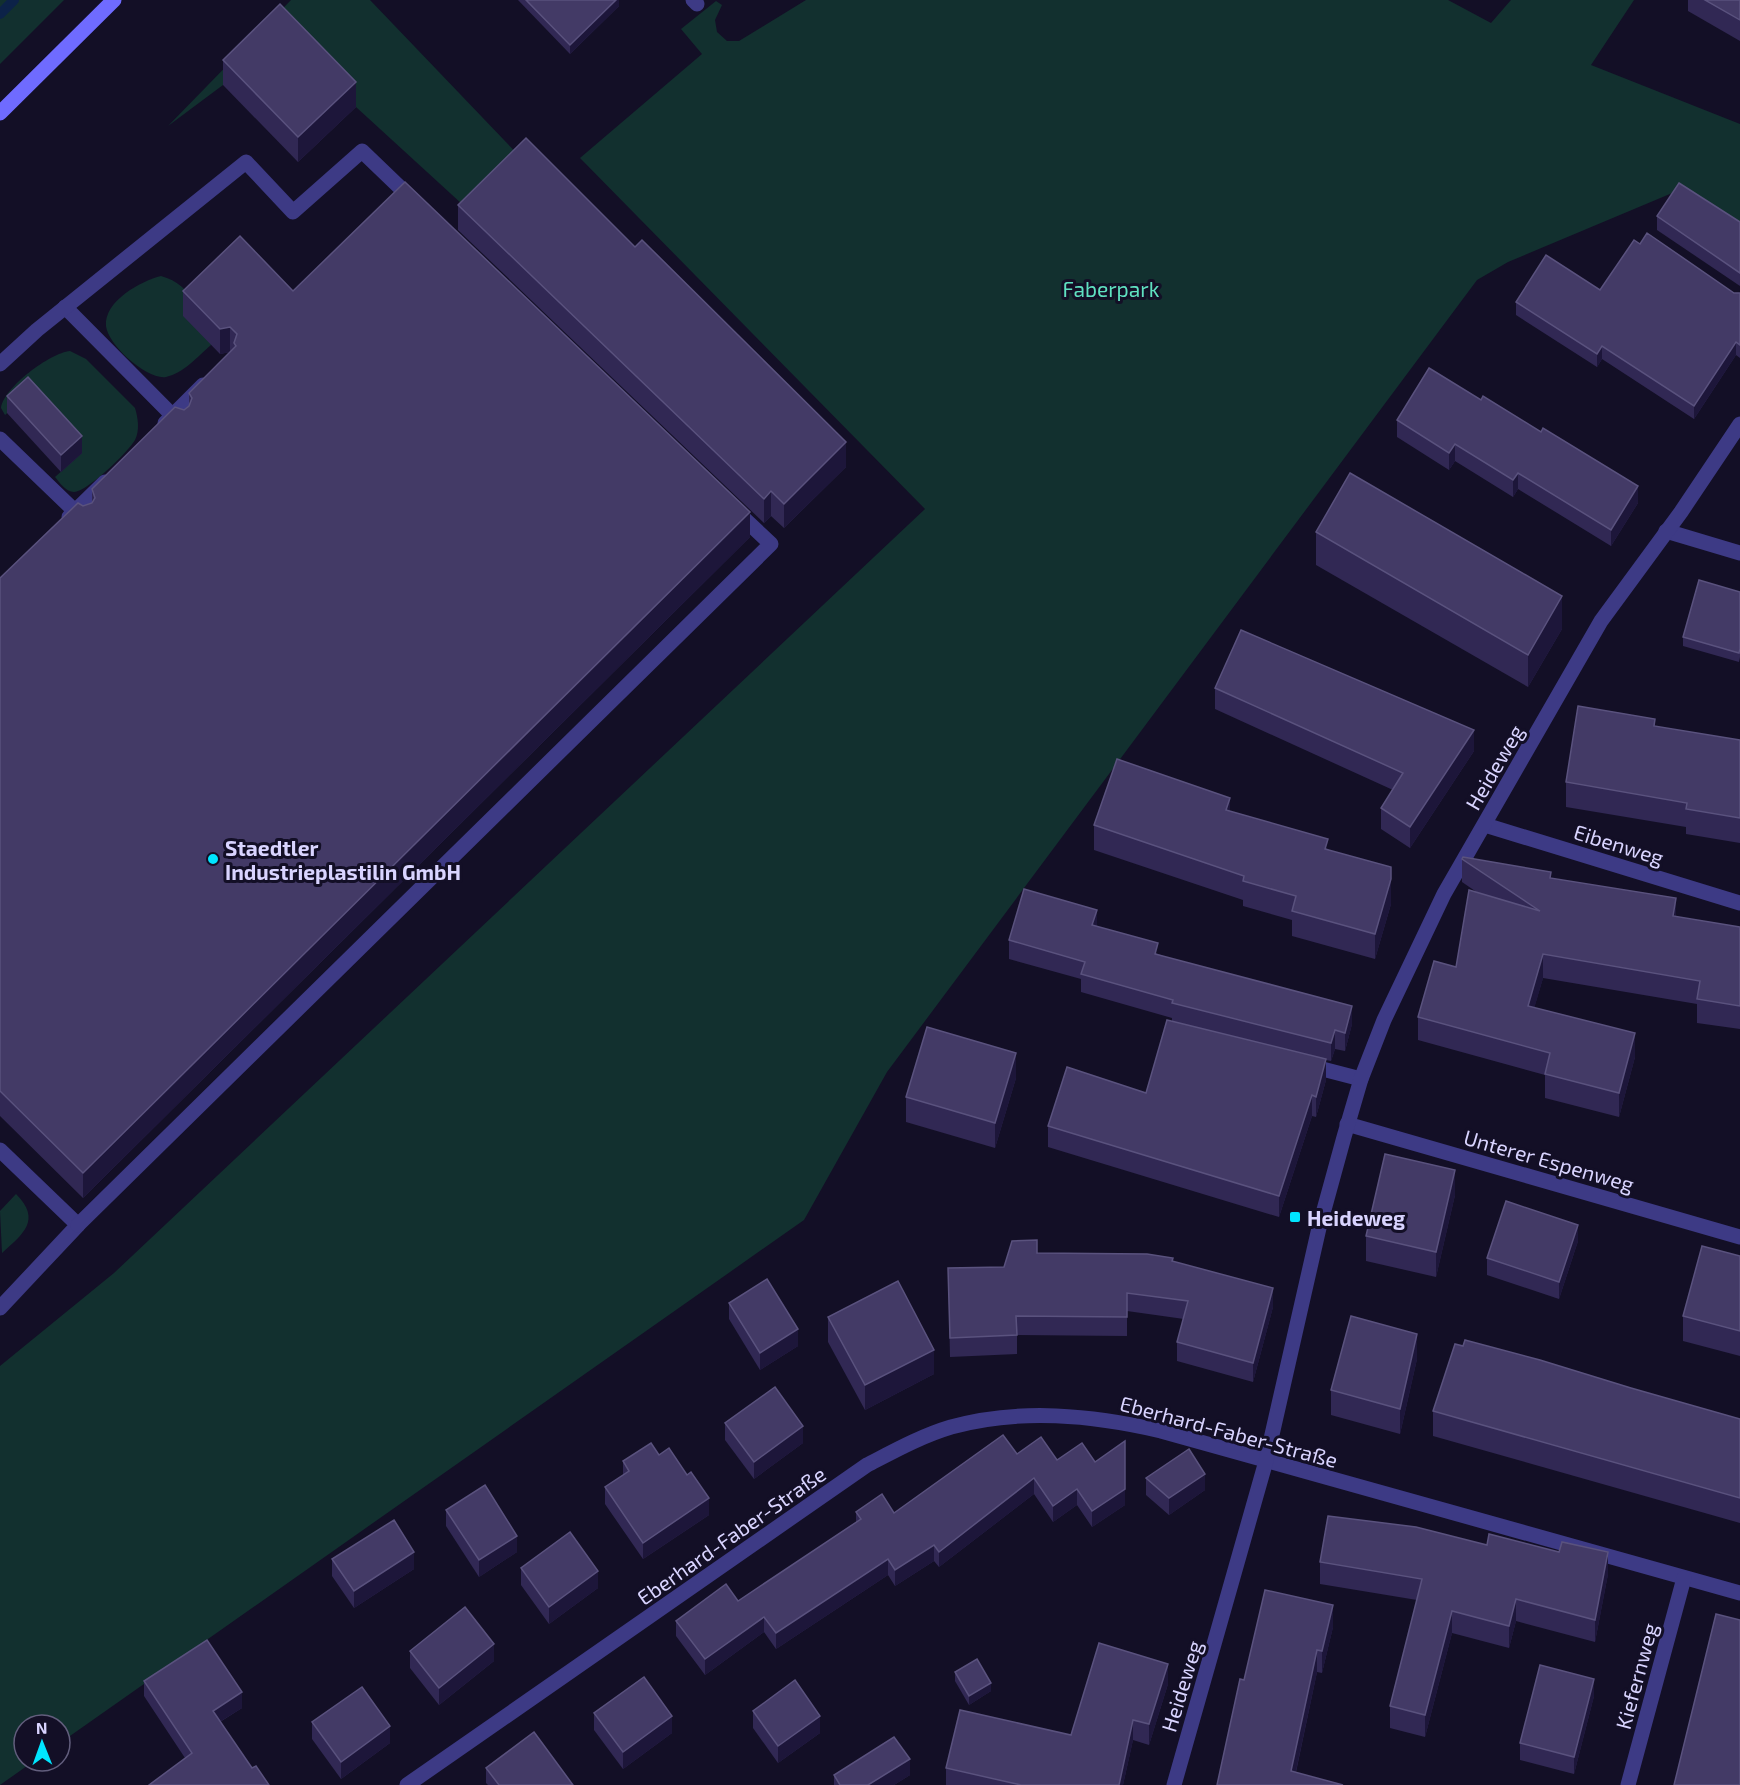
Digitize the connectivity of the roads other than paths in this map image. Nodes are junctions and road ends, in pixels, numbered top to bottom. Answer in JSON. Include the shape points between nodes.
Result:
{"nodes":[{"id":1,"x":114,"y":0,"type":"edge"},
{"id":2,"x":0,"y":113,"type":"edge"},
{"id":3,"x":422,"y":208,"type":"edge"},
{"id":4,"x":65,"y":307,"type":"junction"},
{"id":5,"x":0,"y":364,"type":"edge"},
{"id":6,"x":211,"y":377,"type":"edge"},
{"id":7,"x":177,"y":420,"type":"junction"},
{"id":8,"x":1740,"y":424,"type":"edge"},
{"id":9,"x":156,"y":431,"type":"edge"},
{"id":10,"x":0,"y":439,"type":"edge"},
{"id":11,"x":116,"y":471,"type":"edge"},
{"id":12,"x":728,"y":503,"type":"edge"},
{"id":13,"x":80,"y":516,"type":"junction"},
{"id":14,"x":58,"y":528,"type":"edge"},
{"id":15,"x":1666,"y":531,"type":"junction"},
{"id":16,"x":1740,"y":553,"type":"edge"},
{"id":17,"x":1485,"y":825,"type":"junction"},
{"id":18,"x":1740,"y":903,"type":"edge"},
{"id":19,"x":1292,"y":1062,"type":"edge"},
{"id":20,"x":1361,"y":1079,"type":"junction"},
{"id":21,"x":1347,"y":1124,"type":"junction"},
{"id":22,"x":0,"y":1150,"type":"edge"},
{"id":23,"x":78,"y":1225,"type":"junction"},
{"id":24,"x":1740,"y":1237,"type":"edge"},
{"id":25,"x":0,"y":1308,"type":"edge"},
{"id":26,"x":1266,"y":1461,"type":"junction"},
{"id":27,"x":1684,"y":1578,"type":"junction"},
{"id":28,"x":1740,"y":1593,"type":"edge"},
{"id":29,"x":407,"y":1785,"type":"edge"},
{"id":30,"x":1174,"y":1785,"type":"edge"},
{"id":31,"x":1628,"y":1785,"type":"edge"}],
"edges":[{"from":1,"to":2,"type":"street"},
{"from":3,"to":4,"type":"street","via":[[362,151],[293,212],[246,162]]},
{"from":4,"to":5,"type":"street"},
{"from":4,"to":7,"type":"street"},
{"from":6,"to":7,"type":"street"},
{"from":7,"to":9,"type":"street"},
{"from":8,"to":15,"type":"street","name":"Heideweg"},
{"from":10,"to":13,"type":"street"},
{"from":11,"to":13,"type":"street"},
{"from":12,"to":23,"type":"street","via":[[771,544]]},
{"from":13,"to":14,"type":"street"},
{"from":15,"to":16,"type":"street"},
{"from":15,"to":17,"type":"street","name":"Heideweg","via":[[1601,621]]},
{"from":17,"to":18,"type":"street","name":"Eibenweg"},
{"from":17,"to":20,"type":"street","name":"Heideweg","via":[[1444,894],[1384,1020]]},
{"from":19,"to":20,"type":"street"},
{"from":20,"to":21,"type":"street","name":"Heideweg"},
{"from":21,"to":24,"type":"street","name":"Unterer Espenweg"},
{"from":21,"to":26,"type":"street","name":"Heideweg"},
{"from":22,"to":23,"type":"street"},
{"from":23,"to":25,"type":"street"},
{"from":26,"to":27,"type":"street","name":"Eberhard-Faber-Straße"},
{"from":26,"to":29,"type":"street","name":"Eberhard-Faber-Straße","via":[[1120,1421],[1050,1414],[988,1419],[949,1428],[867,1465]]},
{"from":26,"to":30,"type":"street","name":"Heideweg"},
{"from":27,"to":28,"type":"street","name":"Eberhard-Faber-Straße"},
{"from":27,"to":31,"type":"street","name":"Kiefernweg"}]}
